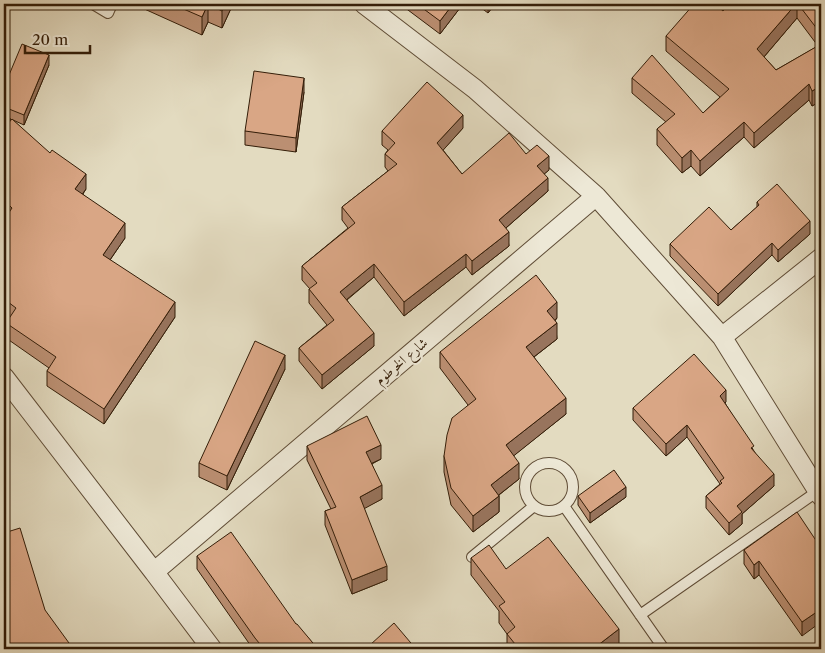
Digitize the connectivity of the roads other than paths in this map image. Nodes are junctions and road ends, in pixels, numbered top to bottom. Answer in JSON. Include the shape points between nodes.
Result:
{"nodes":[{"id":1,"x":93,"y":4,"type":"edge"},
{"id":2,"x":112,"y":4,"type":"edge"},
{"id":3,"x":364,"y":4,"type":"edge"},
{"id":4,"x":596,"y":196,"type":"junction"},
{"id":5,"x":821,"y":258,"type":"edge"},
{"id":6,"x":722,"y":337,"type":"junction"},
{"id":7,"x":4,"y":377,"type":"edge"},
{"id":8,"x":820,"y":493,"type":"edge"},
{"id":9,"x":534,"y":506,"type":"junction"},
{"id":10,"x":564,"y":506,"type":"junction"},
{"id":11,"x":472,"y":557,"type":"edge"},
{"id":12,"x":154,"y":572,"type":"junction"},
{"id":13,"x":640,"y":615,"type":"junction"},
{"id":14,"x":212,"y":649,"type":"edge"},
{"id":15,"x":664,"y":649,"type":"edge"}],
"edges":[{"from":1,"to":2,"type":"lane","via":[[108,12]]},
{"from":3,"to":4,"type":"street","via":[[475,89]]},
{"from":4,"to":6,"type":"street"},
{"from":4,"to":12,"type":"street","name":"شارع الخرطوم"},
{"from":5,"to":6,"type":"street"},
{"from":6,"to":8,"type":"street"},
{"from":7,"to":12,"type":"street"},
{"from":8,"to":13,"type":"lane"},
{"from":9,"to":10,"type":"lane","via":[[549,511]]},
{"from":9,"to":10,"type":"lane","via":[[525,493],[526,477],[537,465],[553,463],[571,476],[573,492]]},
{"from":9,"to":11,"type":"lane"},
{"from":10,"to":13,"type":"lane"},
{"from":12,"to":14,"type":"street"},
{"from":13,"to":15,"type":"lane"}]}
